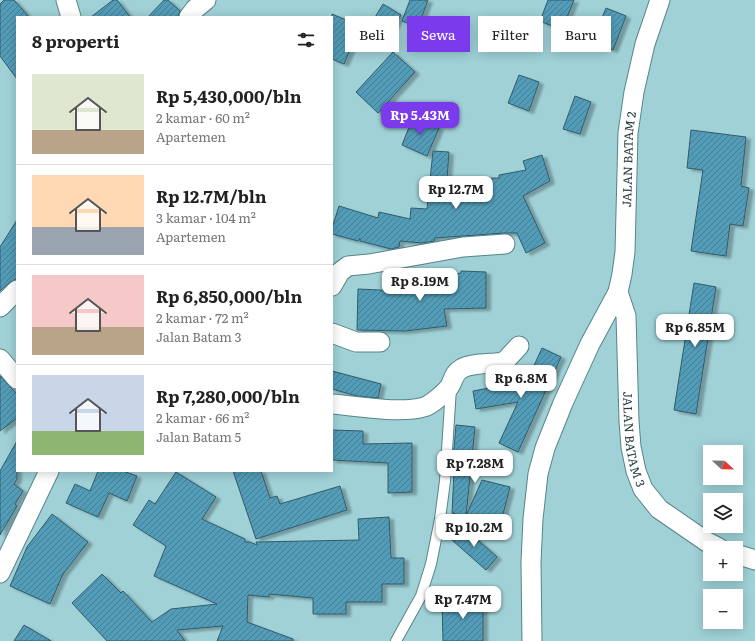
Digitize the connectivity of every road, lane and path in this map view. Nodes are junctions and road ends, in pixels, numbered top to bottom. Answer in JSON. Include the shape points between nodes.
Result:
{"nodes":[{"id":1,"x":66,"y":0,"type":"edge"},
{"id":2,"x":206,"y":0,"type":"edge"},
{"id":3,"x":660,"y":0,"type":"edge"},
{"id":4,"x":71,"y":16,"type":"edge"},
{"id":5,"x":190,"y":16,"type":"edge"},
{"id":6,"x":505,"y":244,"type":"dead end"},
{"id":7,"x":333,"y":284,"type":"edge"},
{"id":8,"x":16,"y":291,"type":"edge"},
{"id":9,"x":618,"y":292,"type":"junction"},
{"id":10,"x":0,"y":307,"type":"edge"},
{"id":11,"x":333,"y":333,"type":"edge"},
{"id":12,"x":380,"y":342,"type":"dead end"},
{"id":13,"x":519,"y":346,"type":"dead end"},
{"id":14,"x":451,"y":384,"type":"junction"},
{"id":15,"x":333,"y":404,"type":"edge"},
{"id":16,"x":49,"y":472,"type":"edge"},
{"id":17,"x":706,"y":541,"type":"edge"},
{"id":18,"x":743,"y":556,"type":"edge"},
{"id":19,"x":755,"y":560,"type":"edge"},
{"id":20,"x":0,"y":573,"type":"edge"},
{"id":21,"x":396,"y":641,"type":"edge"},
{"id":22,"x":532,"y":641,"type":"edge"}],
"edges":[{"from":1,"to":4,"type":"street"},
{"from":2,"to":5,"type":"street"},
{"from":3,"to":9,"type":"street","name":"JALAN BATAM 2","via":[[637,72],[628,133],[625,252]]},
{"from":6,"to":7,"type":"street","via":[[464,247],[348,266],[340,272]]},
{"from":8,"to":10,"type":"street"},
{"from":9,"to":17,"type":"street","name":"JALAN BATAM 3","via":[[626,316],[630,447],[636,471],[643,489],[659,509]]},
{"from":9,"to":22,"type":"street","name":"JALAN BATAM 2","via":[[590,344],[563,403],[545,448],[538,474],[531,562]]},
{"from":11,"to":12,"type":"street","via":[[356,342]]},
{"from":13,"to":14,"type":"street","via":[[503,362],[466,366],[455,374]]},
{"from":14,"to":15,"type":"street","via":[[436,400],[424,407],[389,409]]},
{"from":14,"to":21,"type":"lane","via":[[445,481],[431,564],[421,596]]},
{"from":16,"to":20,"type":"street"},
{"from":18,"to":19,"type":"street"}]}
